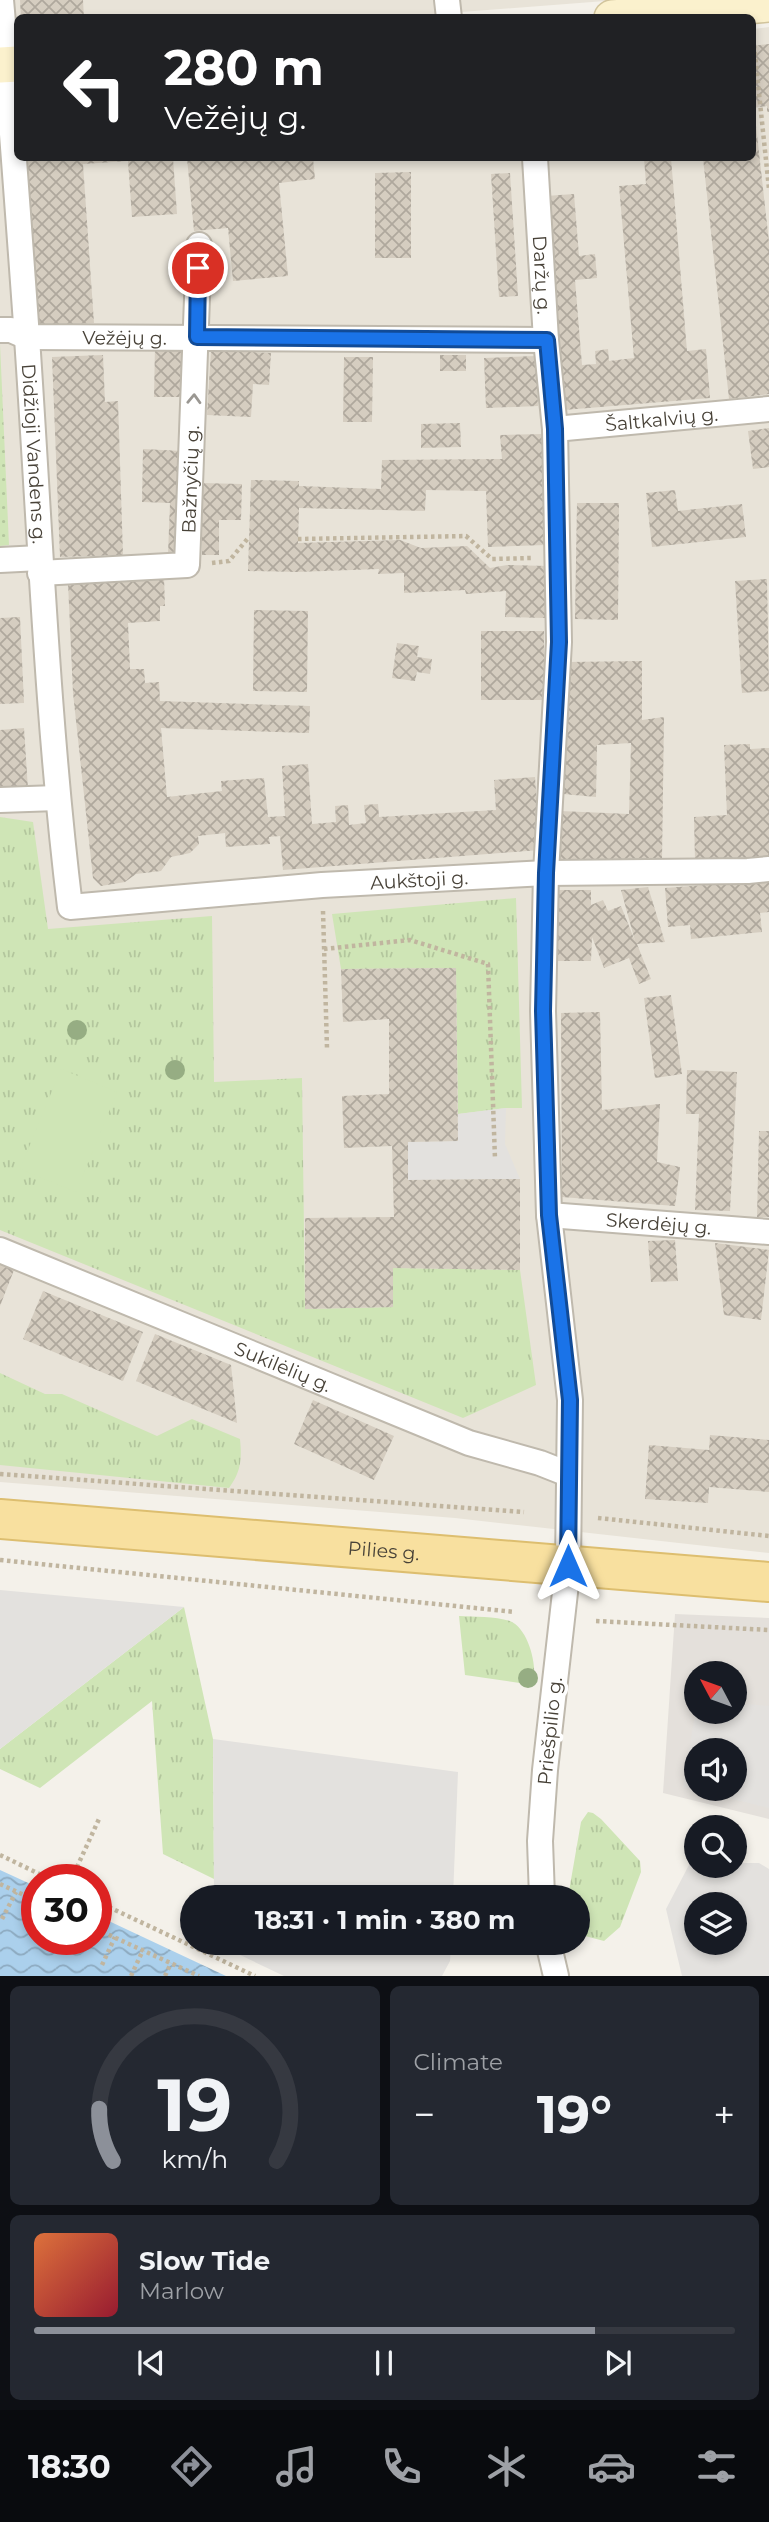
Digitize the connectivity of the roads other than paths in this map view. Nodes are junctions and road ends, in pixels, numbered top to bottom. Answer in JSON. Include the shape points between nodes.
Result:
{"nodes":[{"id":1,"x":1,"y":0,"type":"edge"},
{"id":2,"x":769,"y":4,"type":"edge"},
{"id":3,"x":657,"y":14,"type":"edge"},
{"id":4,"x":8,"y":65,"type":"edge"},
{"id":5,"x":14,"y":151,"type":"edge"},
{"id":6,"x":15,"y":161,"type":"edge"},
{"id":7,"x":534,"y":161,"type":"edge"},
{"id":8,"x":199,"y":246,"type":"dead end"},
{"id":9,"x":0,"y":330,"type":"edge"},
{"id":10,"x":27,"y":337,"type":"junction"},
{"id":11,"x":197,"y":337,"type":"junction"},
{"id":12,"x":547,"y":340,"type":"junction"},
{"id":13,"x":769,"y":409,"type":"edge"},
{"id":14,"x":555,"y":429,"type":"junction"},
{"id":15,"x":0,"y":560,"type":"edge"},
{"id":16,"x":40,"y":565,"type":"junction"},
{"id":17,"x":57,"y":798,"type":"junction"},
{"id":18,"x":0,"y":800,"type":"edge"},
{"id":19,"x":769,"y":869,"type":"edge"},
{"id":20,"x":546,"y":873,"type":"junction"},
{"id":21,"x":70,"y":907,"type":"joint"},
{"id":22,"x":549,"y":1215,"type":"junction"},
{"id":23,"x":769,"y":1232,"type":"edge"},
{"id":24,"x":0,"y":1250,"type":"edge"},
{"id":25,"x":568,"y":1474,"type":"junction"},
{"id":26,"x":0,"y":1519,"type":"edge"},
{"id":27,"x":568,"y":1566,"type":"junction"},
{"id":28,"x":769,"y":1582,"type":"edge"},
{"id":29,"x":541,"y":1885,"type":"edge"},
{"id":30,"x":551,"y":1955,"type":"edge"},
{"id":31,"x":556,"y":1976,"type":"edge"}],
"edges":[{"from":1,"to":4,"type":"street","name":"Didžioji Vandens g."},
{"from":2,"to":3,"type":"street"},
{"from":4,"to":5,"type":"street","name":"Didžioji Vandens g."},
{"from":6,"to":10,"type":"street","name":"Didžioji Vandens g."},
{"from":7,"to":12,"type":"street","name":"Daržų g."},
{"from":8,"to":11,"type":"street","name":"Bažnyčių g."},
{"from":9,"to":10,"type":"street","name":"Vežėjų g."},
{"from":10,"to":11,"type":"street","name":"Vežėjų g."},
{"from":10,"to":16,"type":"street","name":"Didžioji Vandens g."},
{"from":11,"to":12,"type":"street","name":"Vežėjų g."},
{"from":16,"to":11,"type":"street","name":"Bažnyčių g.","one_way":true,"via":[[187,565]]},
{"from":12,"to":14,"type":"street","name":"Daržų g."},
{"from":13,"to":14,"type":"street","name":"Šaltkalvių g."},
{"from":14,"to":20,"type":"street","name":"Daržų g.","via":[[559,642]]},
{"from":15,"to":16,"type":"street"},
{"from":16,"to":17,"type":"street","name":"Didžioji Vandens g."},
{"from":17,"to":18,"type":"street"},
{"from":17,"to":21,"type":"street","name":"Didžioji Vandens g."},
{"from":19,"to":20,"type":"street","name":"Aukštoji g."},
{"from":20,"to":21,"type":"street","name":"Aukštoji g.","via":[[322,885]]},
{"from":20,"to":22,"type":"street","name":"Daržų g.","via":[[543,1011]]},
{"from":22,"to":23,"type":"street","name":"Skerdėjų g."},
{"from":22,"to":25,"type":"street","name":"Daržų g.","via":[[570,1400]]},
{"from":24,"to":25,"type":"street","name":"Sukilėlių g.","via":[[469,1443]]},
{"from":25,"to":27,"type":"street","name":"Daržų g."},
{"from":26,"to":27,"type":"main road","name":"Pilies g."},
{"from":27,"to":28,"type":"main road","name":"Pilies g."},
{"from":27,"to":29,"type":"street","name":"Priešpilio g.","via":[[545,1770]]},
{"from":30,"to":31,"type":"street"}]}
